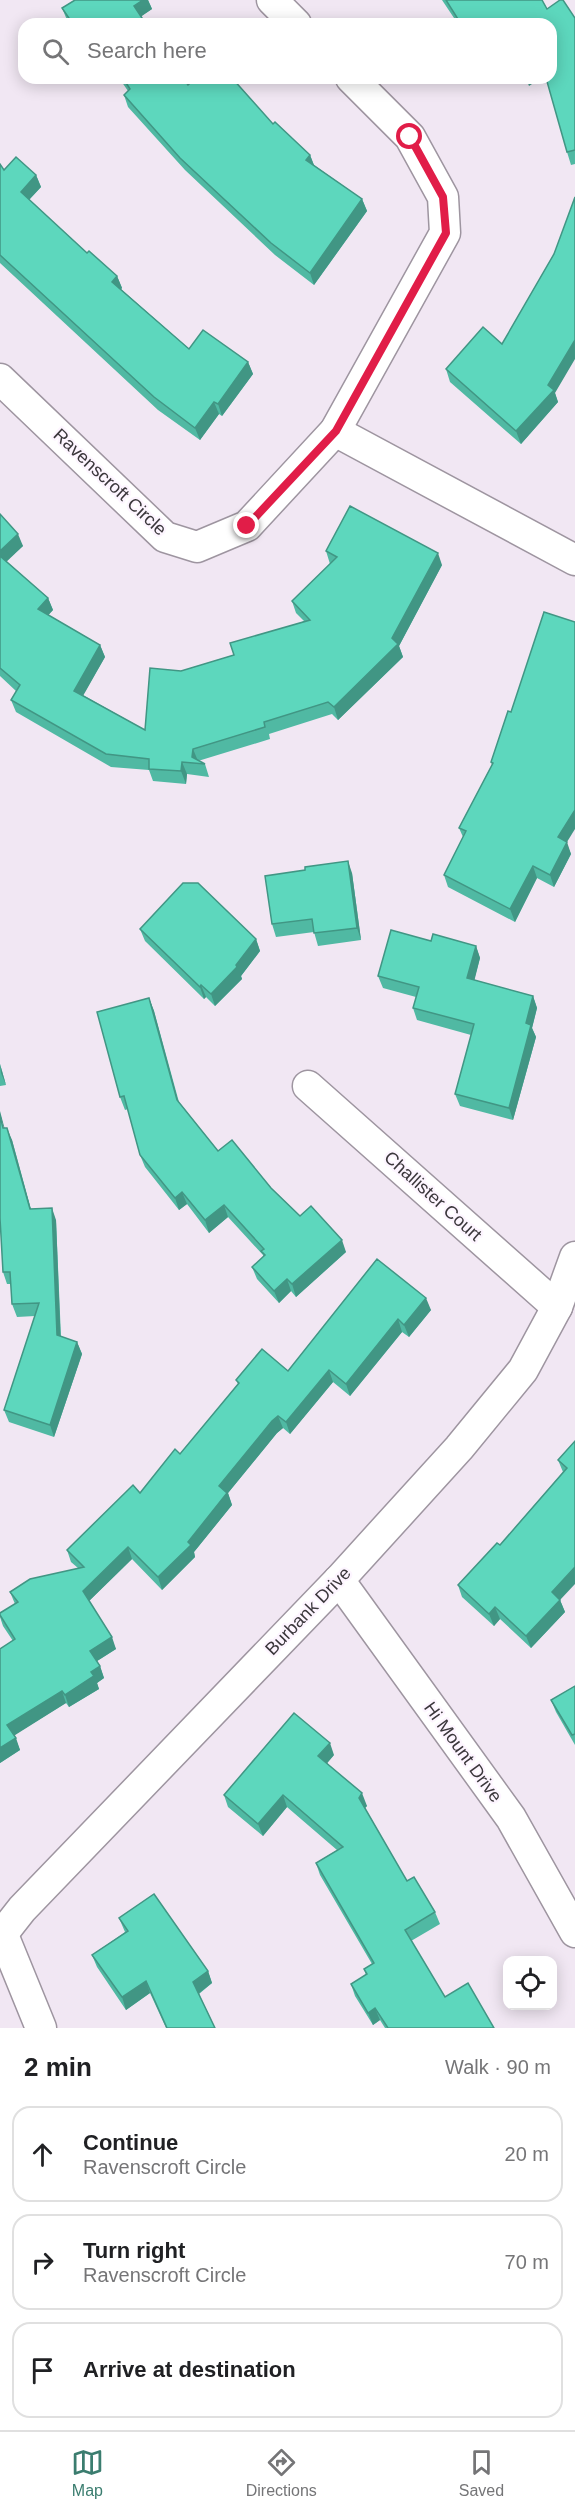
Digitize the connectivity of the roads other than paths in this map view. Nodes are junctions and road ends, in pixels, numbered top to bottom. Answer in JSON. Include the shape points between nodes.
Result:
{"nodes":[{"id":1,"x":272,"y":0,"type":"edge"},
{"id":2,"x":290,"y":18,"type":"edge"},
{"id":3,"x":357,"y":84,"type":"edge"},
{"id":4,"x":0,"y":379,"type":"edge"},
{"id":5,"x":336,"y":431,"type":"junction"},
{"id":6,"x":575,"y":560,"type":"edge"},
{"id":7,"x":308,"y":1086,"type":"dead end"},
{"id":8,"x":575,"y":1257,"type":"edge"},
{"id":9,"x":557,"y":1307,"type":"junction"},
{"id":10,"x":339,"y":1580,"type":"junction"},
{"id":11,"x":575,"y":1932,"type":"edge"},
{"id":12,"x":1,"y":1936,"type":"edge"},
{"id":13,"x":41,"y":2028,"type":"edge"}],
"edges":[{"from":1,"to":2,"type":"street"},
{"from":3,"to":5,"type":"street","name":"Ravenscroft Circle","via":[[410,137],[443,197],[446,233]]},
{"from":4,"to":5,"type":"street","name":"Ravenscroft Circle","via":[[165,537],[197,548],[247,526]]},
{"from":5,"to":6,"type":"street"},
{"from":7,"to":9,"type":"street","name":"Challister Court"},
{"from":8,"to":9,"type":"street","name":"Burbank Drive"},
{"from":9,"to":10,"type":"street","name":"Burbank Drive","via":[[523,1370],[459,1448]]},
{"from":10,"to":11,"type":"street","name":"Hi Mount Drive","via":[[511,1818]]},
{"from":10,"to":12,"type":"street","name":"Burbank Drive","via":[[22,1909]]},
{"from":12,"to":13,"type":"street"}]}
